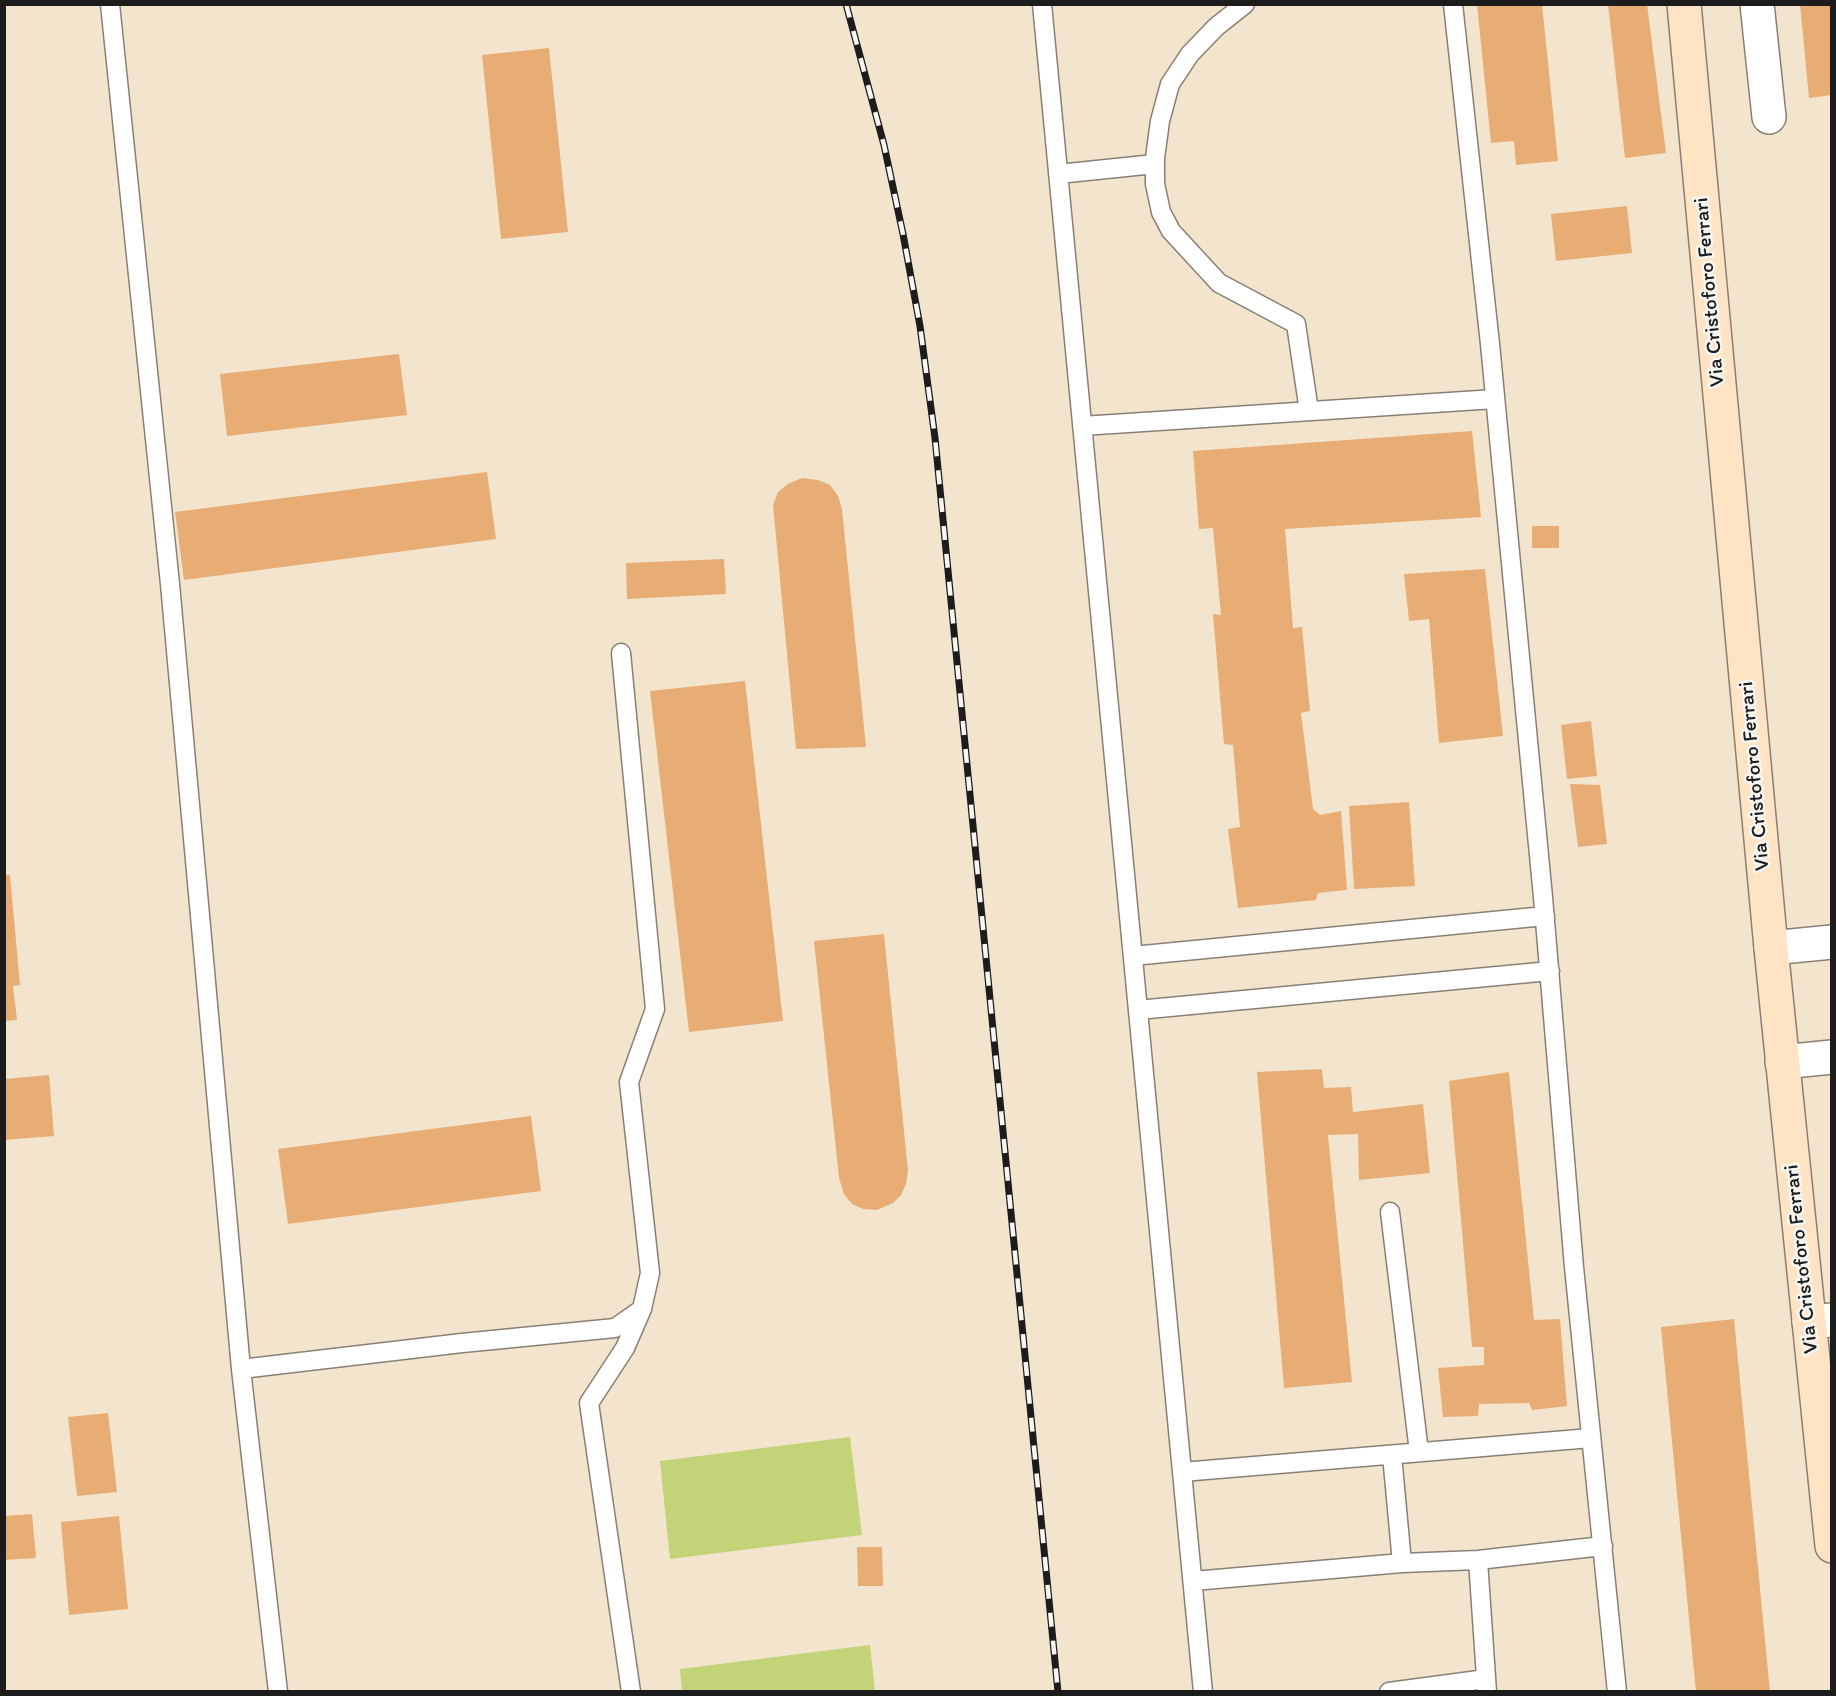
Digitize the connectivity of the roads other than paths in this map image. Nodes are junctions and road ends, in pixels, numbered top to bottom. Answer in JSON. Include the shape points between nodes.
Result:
{"nodes":[{"id":1,"x":110,"y":4,"type":"edge"},
{"id":2,"x":1042,"y":4,"type":"edge"},
{"id":3,"x":1245,"y":4,"type":"edge"},
{"id":4,"x":1454,"y":4,"type":"edge"},
{"id":5,"x":1683,"y":4,"type":"edge"},
{"id":6,"x":1757,"y":4,"type":"edge"},
{"id":7,"x":1769,"y":117,"type":"dead end"},
{"id":8,"x":1155,"y":164,"type":"junction"},
{"id":9,"x":1058,"y":174,"type":"junction"},
{"id":10,"x":1495,"y":399,"type":"junction"},
{"id":11,"x":1309,"y":411,"type":"junction"},
{"id":12,"x":1082,"y":426,"type":"junction"},
{"id":13,"x":621,"y":653,"type":"dead end"},
{"id":14,"x":1545,"y":916,"type":"junction"},
{"id":15,"x":1832,"y":942,"type":"edge"},
{"id":16,"x":1771,"y":948,"type":"junction"},
{"id":17,"x":1133,"y":956,"type":"junction"},
{"id":18,"x":1550,"y":971,"type":"junction"},
{"id":19,"x":1138,"y":1010,"type":"junction"},
{"id":20,"x":1832,"y":1057,"type":"edge"},
{"id":21,"x":1782,"y":1062,"type":"junction"},
{"id":22,"x":1390,"y":1212,"type":"dead end"},
{"id":23,"x":642,"y":1309,"type":"junction"},
{"id":24,"x":1820,"y":1321,"type":"edge"},
{"id":25,"x":241,"y":1369,"type":"junction"},
{"id":26,"x":1591,"y":1438,"type":"junction"},
{"id":27,"x":1419,"y":1452,"type":"junction"},
{"id":28,"x":1392,"y":1455,"type":"junction"},
{"id":29,"x":1182,"y":1472,"type":"junction"},
{"id":30,"x":1603,"y":1546,"type":"junction"},
{"id":31,"x":1832,"y":1546,"type":"edge"},
{"id":32,"x":1478,"y":1560,"type":"junction"},
{"id":33,"x":1402,"y":1563,"type":"junction"},
{"id":34,"x":1193,"y":1581,"type":"junction"},
{"id":35,"x":1486,"y":1685,"type":"edge"},
{"id":36,"x":278,"y":1692,"type":"edge"},
{"id":37,"x":631,"y":1692,"type":"edge"},
{"id":38,"x":1203,"y":1692,"type":"edge"},
{"id":39,"x":1389,"y":1692,"type":"edge"},
{"id":40,"x":1617,"y":1692,"type":"edge"}],
"edges":[{"from":1,"to":25,"type":"lane","via":[[170,584]]},
{"from":2,"to":9,"type":"lane"},
{"from":3,"to":8,"type":"lane","via":[[1190,54],[1170,84],[1160,121]]},
{"from":4,"to":10,"type":"lane"},
{"from":5,"to":16,"type":"main road","name":"Via Cristoforo Ferrari"},
{"from":6,"to":7,"type":"street"},
{"from":8,"to":9,"type":"lane"},
{"from":8,"to":11,"type":"lane","via":[[1161,212],[1171,231],[1219,283],[1296,324]]},
{"from":9,"to":12,"type":"lane"},
{"from":10,"to":11,"type":"lane"},
{"from":10,"to":14,"type":"lane"},
{"from":11,"to":12,"type":"lane"},
{"from":12,"to":17,"type":"lane"},
{"from":13,"to":23,"type":"lane","via":[[655,1008],[629,1082],[650,1273]]},
{"from":14,"to":17,"type":"lane"},
{"from":14,"to":18,"type":"lane"},
{"from":15,"to":16,"type":"street"},
{"from":16,"to":21,"type":"main road","name":"Via Cristoforo Ferrari"},
{"from":17,"to":19,"type":"lane"},
{"from":18,"to":19,"type":"lane"},
{"from":18,"to":26,"type":"lane"},
{"from":19,"to":29,"type":"lane"},
{"from":20,"to":21,"type":"street"},
{"from":21,"to":24,"type":"main road","name":"Via Cristoforo Ferrari"},
{"from":22,"to":27,"type":"lane"},
{"from":23,"to":25,"type":"lane","via":[[615,1328]]},
{"from":23,"to":37,"type":"lane","via":[[626,1348],[589,1403]]},
{"from":24,"to":31,"type":"main road","name":"Via Cristoforo Ferrari"},
{"from":25,"to":36,"type":"lane"},
{"from":26,"to":27,"type":"lane"},
{"from":26,"to":30,"type":"lane"},
{"from":27,"to":28,"type":"lane"},
{"from":28,"to":29,"type":"lane"},
{"from":28,"to":33,"type":"lane"},
{"from":29,"to":34,"type":"lane"},
{"from":30,"to":32,"type":"lane"},
{"from":30,"to":40,"type":"lane"},
{"from":32,"to":33,"type":"lane"},
{"from":32,"to":35,"type":"lane"},
{"from":33,"to":34,"type":"lane"},
{"from":34,"to":38,"type":"lane"},
{"from":35,"to":39,"type":"lane"}]}
